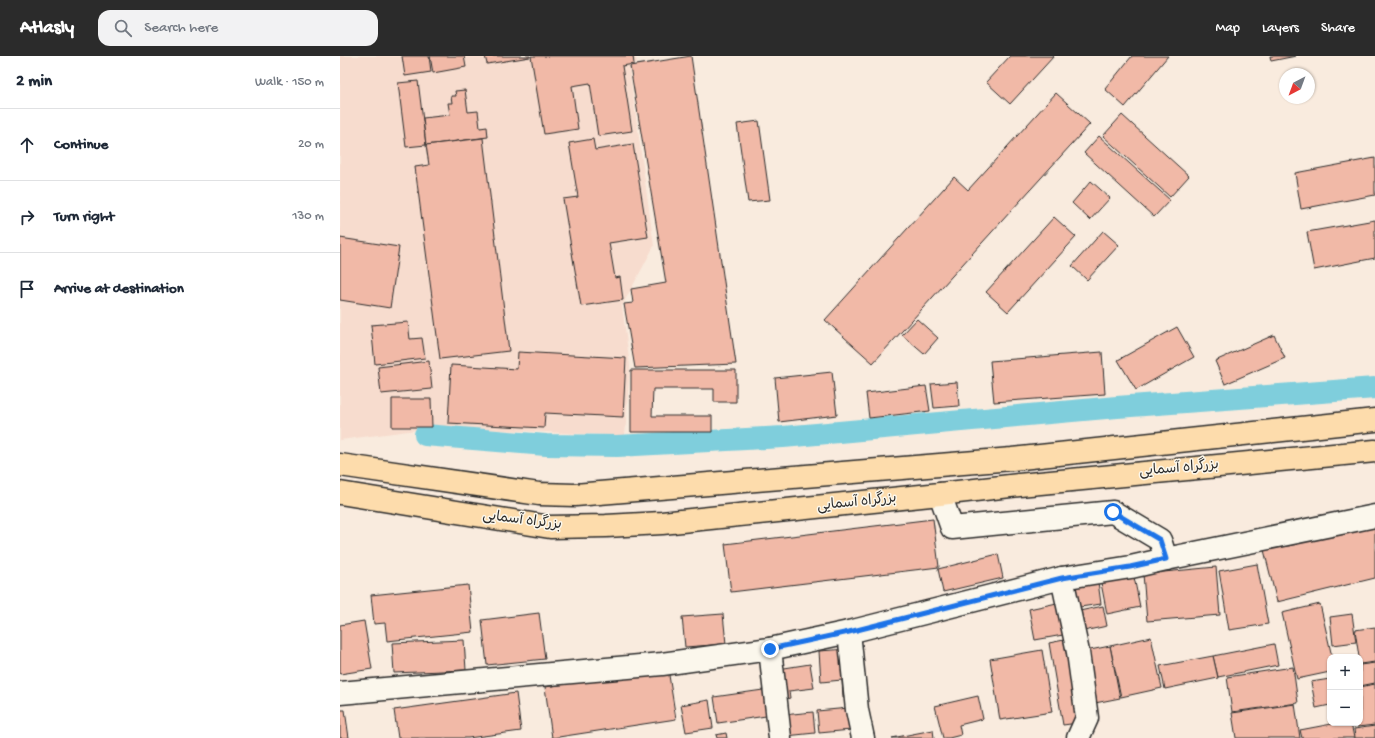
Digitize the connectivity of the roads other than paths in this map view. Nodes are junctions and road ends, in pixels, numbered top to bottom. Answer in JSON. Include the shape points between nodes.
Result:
{"nodes":[{"id":1,"x":1375,"y":420,"type":"edge"},
{"id":2,"x":1375,"y":450,"type":"edge"},
{"id":3,"x":340,"y":465,"type":"edge"},
{"id":4,"x":340,"y":493,"type":"edge"},
{"id":5,"x":940,"y":494,"type":"junction"},
{"id":6,"x":1375,"y":516,"type":"edge"},
{"id":7,"x":1166,"y":559,"type":"junction"},
{"id":8,"x":1062,"y":578,"type":"junction"},
{"id":9,"x":849,"y":632,"type":"junction"},
{"id":10,"x":770,"y":649,"type":"junction"},
{"id":11,"x":340,"y":693,"type":"edge"},
{"id":12,"x":780,"y":738,"type":"edge"},
{"id":13,"x":863,"y":738,"type":"edge"},
{"id":14,"x":1078,"y":738,"type":"edge"}],
"edges":[{"from":1,"to":3,"type":"highway","name":"بزرگراه آسمایی","via":[[1012,459],[575,495],[539,494]]},
{"from":2,"to":5,"type":"highway","name":"بزرگراه آسمایی"},
{"from":4,"to":5,"type":"highway","name":"بزرگراه آسمایی","via":[[550,527],[662,523]]},
{"from":5,"to":7,"type":"street","via":[[952,528],[1113,512],[1160,540]]},
{"from":6,"to":7,"type":"street"},
{"from":7,"to":8,"type":"street"},
{"from":8,"to":9,"type":"street"},
{"from":8,"to":14,"type":"street","via":[[1078,652],[1087,718]]},
{"from":9,"to":10,"type":"street"},
{"from":9,"to":13,"type":"street"},
{"from":10,"to":11,"type":"street","via":[[662,664]]},
{"from":10,"to":12,"type":"street"}]}
